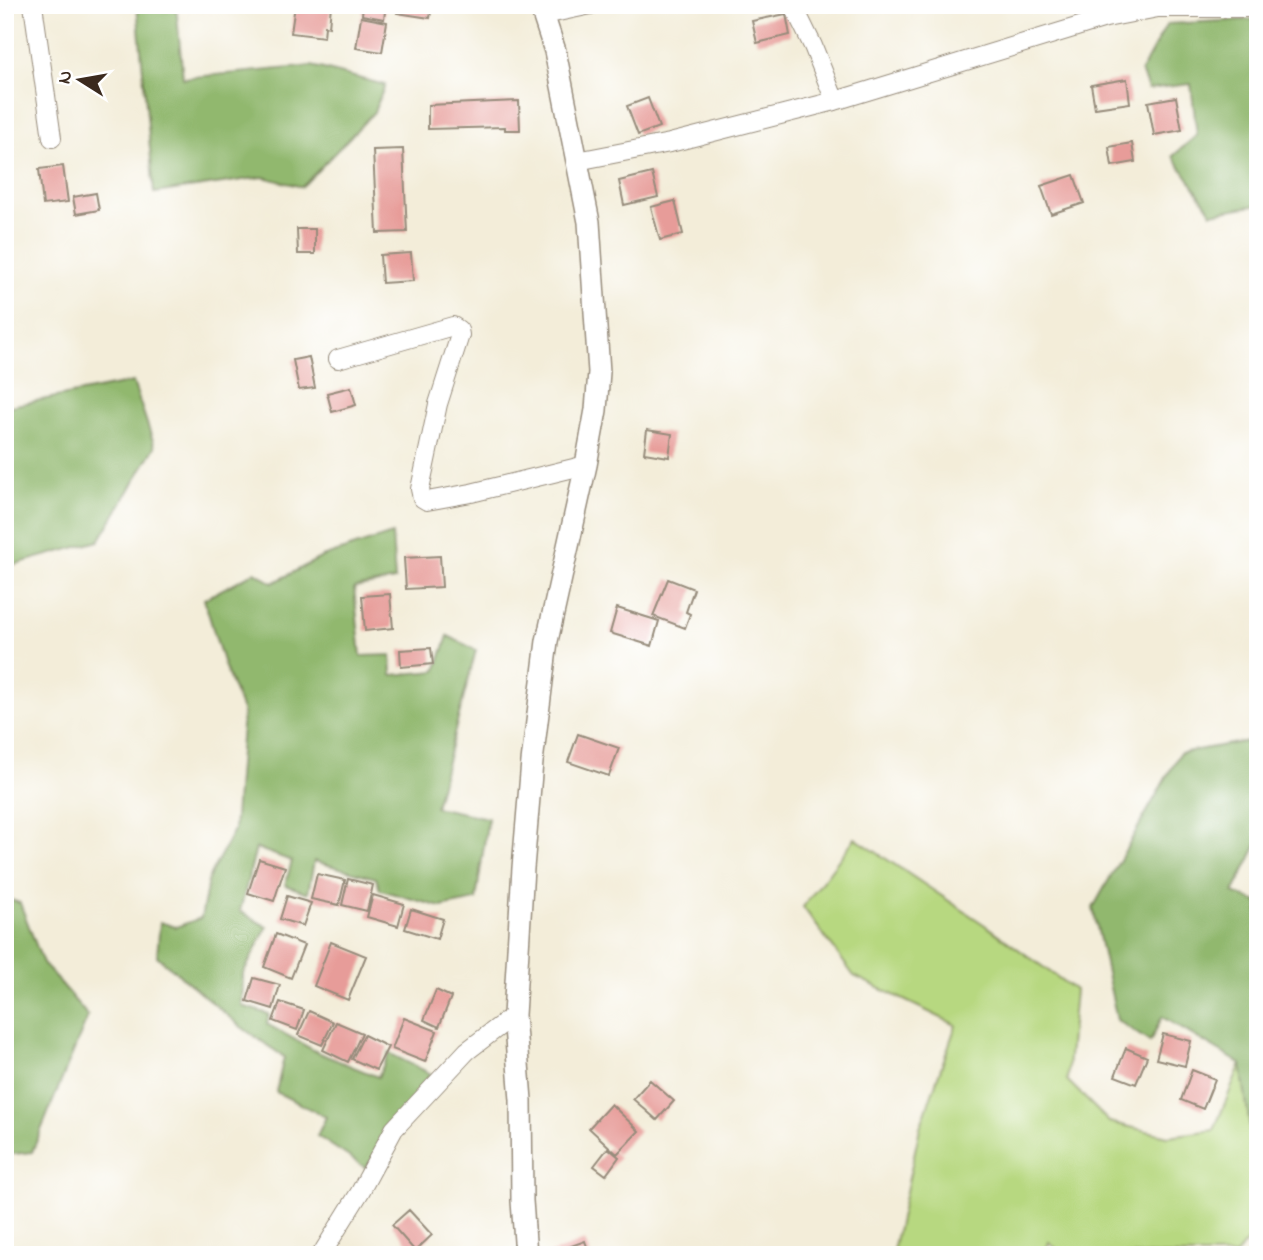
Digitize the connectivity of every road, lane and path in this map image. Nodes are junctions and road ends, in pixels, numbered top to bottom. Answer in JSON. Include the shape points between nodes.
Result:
{"nodes":[{"id":1,"x":33,"y":5,"type":"edge"},
{"id":2,"x":591,"y":5,"type":"edge"},
{"id":3,"x":793,"y":5,"type":"edge"},
{"id":4,"x":1258,"y":8,"type":"edge"},
{"id":5,"x":542,"y":10,"type":"edge"},
{"id":6,"x":835,"y":101,"type":"junction"},
{"id":7,"x":52,"y":138,"type":"dead end"},
{"id":8,"x":577,"y":161,"type":"junction"},
{"id":9,"x":338,"y":359,"type":"dead end"},
{"id":10,"x":586,"y":465,"type":"junction"},
{"id":11,"x":514,"y":1016,"type":"junction"},
{"id":12,"x":321,"y":1255,"type":"edge"},
{"id":13,"x":526,"y":1255,"type":"edge"}],
"edges":[{"from":1,"to":7,"type":"street"},
{"from":2,"to":5,"type":"street"},
{"from":3,"to":6,"type":"street"},
{"from":4,"to":6,"type":"street","via":[[1137,11]]},
{"from":5,"to":8,"type":"street"},
{"from":6,"to":8,"type":"street","via":[[670,143]]},
{"from":8,"to":10,"type":"street","via":[[589,222],[598,335],[596,411]]},
{"from":9,"to":10,"type":"street","via":[[453,326],[459,330],[420,489],[427,501]]},
{"from":10,"to":11,"type":"street","via":[[547,641],[532,762]]},
{"from":11,"to":12,"type":"street","via":[[467,1051],[394,1129]]},
{"from":11,"to":13,"type":"street","via":[[522,1100]]}]}
